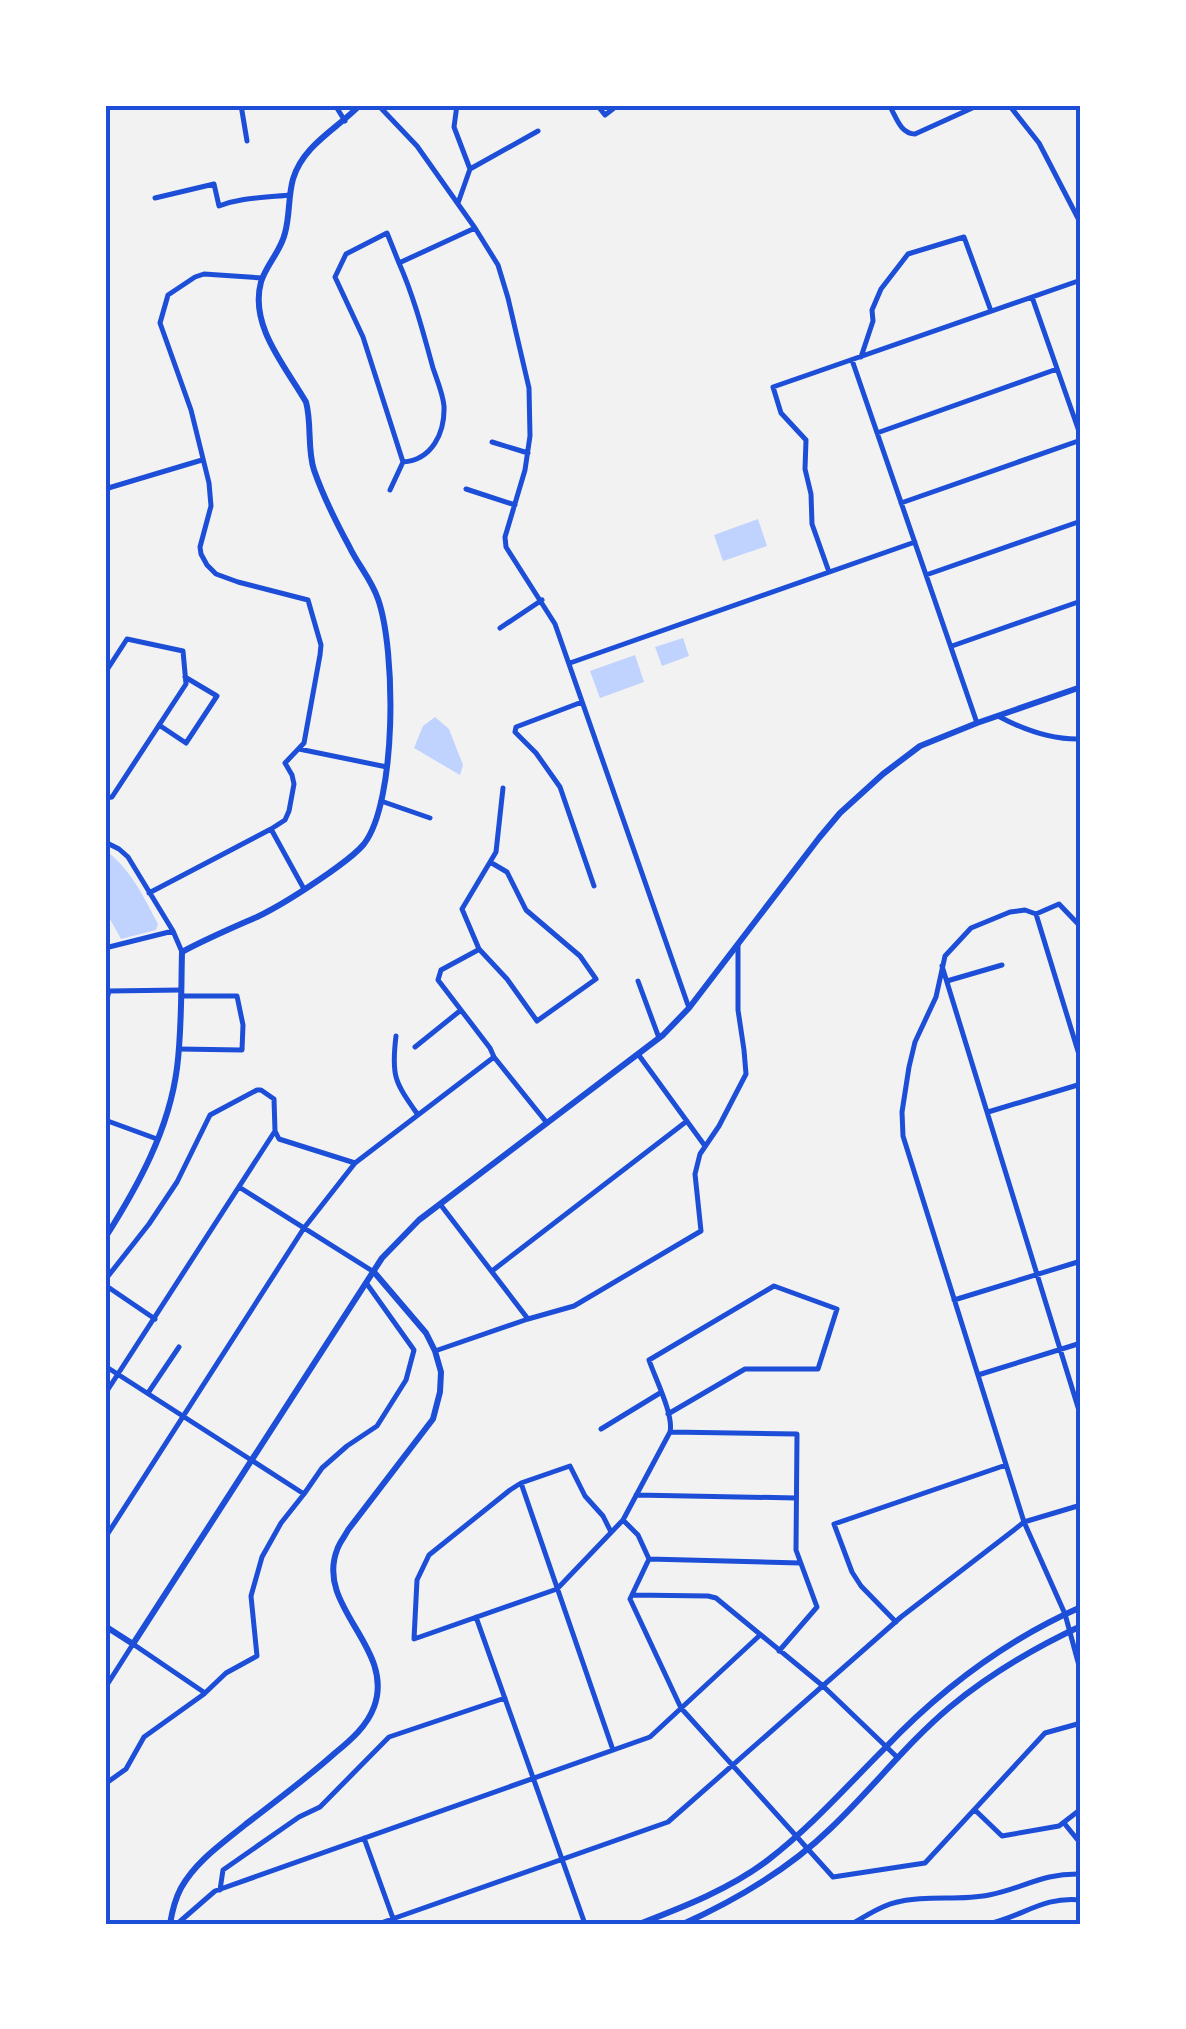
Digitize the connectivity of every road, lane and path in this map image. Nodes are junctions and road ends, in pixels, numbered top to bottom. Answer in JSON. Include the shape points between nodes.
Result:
{"nodes":[{"id":1,"x":241,"y":105,"type":"edge"},
{"id":2,"x":336,"y":105,"type":"edge"},
{"id":3,"x":360,"y":105,"type":"edge"},
{"id":4,"x":378,"y":105,"type":"edge"},
{"id":5,"x":457,"y":105,"type":"edge"},
{"id":6,"x":597,"y":105,"type":"edge"},
{"id":7,"x":618,"y":105,"type":"edge"},
{"id":8,"x":890,"y":105,"type":"edge"},
{"id":9,"x":980,"y":105,"type":"edge"},
{"id":10,"x":1010,"y":105,"type":"edge"},
{"id":11,"x":345,"y":121,"type":"junction"},
{"id":12,"x":538,"y":131,"type":"dead end"},
{"id":13,"x":247,"y":141,"type":"dead end"},
{"id":14,"x":470,"y":169,"type":"junction"},
{"id":15,"x":289,"y":195,"type":"junction"},
{"id":16,"x":155,"y":198,"type":"dead end"},
{"id":17,"x":458,"y":203,"type":"junction"},
{"id":18,"x":1081,"y":224,"type":"edge"},
{"id":19,"x":476,"y":228,"type":"junction"},
{"id":20,"x":399,"y":263,"type":"junction"},
{"id":21,"x":262,"y":278,"type":"junction"},
{"id":22,"x":1081,"y":280,"type":"edge"},
{"id":23,"x":1032,"y":297,"type":"junction"},
{"id":24,"x":991,"y":312,"type":"junction"},
{"id":25,"x":862,"y":357,"type":"junction"},
{"id":26,"x":852,"y":360,"type":"junction"},
{"id":27,"x":1057,"y":369,"type":"junction"},
{"id":28,"x":877,"y":433,"type":"junction"},
{"id":29,"x":1081,"y":439,"type":"edge"},
{"id":30,"x":492,"y":442,"type":"dead end"},
{"id":31,"x":529,"y":453,"type":"junction"},
{"id":32,"x":202,"y":460,"type":"junction"},
{"id":33,"x":403,"y":462,"type":"junction"},
{"id":34,"x":105,"y":489,"type":"edge"},
{"id":35,"x":466,"y":489,"type":"dead end"},
{"id":36,"x":390,"y":490,"type":"dead end"},
{"id":37,"x":901,"y":504,"type":"junction"},
{"id":38,"x":514,"y":505,"type":"junction"},
{"id":39,"x":1081,"y":521,"type":"edge"},
{"id":40,"x":914,"y":542,"type":"junction"},
{"id":41,"x":829,"y":572,"type":"junction"},
{"id":42,"x":926,"y":576,"type":"junction"},
{"id":43,"x":542,"y":600,"type":"junction"},
{"id":44,"x":1081,"y":601,"type":"edge"},
{"id":45,"x":500,"y":628,"type":"dead end"},
{"id":46,"x":950,"y":646,"type":"junction"},
{"id":47,"x":570,"y":664,"type":"junction"},
{"id":48,"x":105,"y":673,"type":"edge"},
{"id":49,"x":185,"y":677,"type":"junction"},
{"id":50,"x":1081,"y":687,"type":"edge"},
{"id":51,"x":583,"y":702,"type":"junction"},
{"id":52,"x":998,"y":716,"type":"junction"},
{"id":53,"x":977,"y":723,"type":"junction"},
{"id":54,"x":159,"y":725,"type":"junction"},
{"id":55,"x":1081,"y":739,"type":"edge"},
{"id":56,"x":299,"y":748,"type":"junction"},
{"id":57,"x":386,"y":767,"type":"junction"},
{"id":58,"x":502,"y":788,"type":"dead end"},
{"id":59,"x":105,"y":798,"type":"edge"},
{"id":60,"x":381,"y":801,"type":"junction"},
{"id":61,"x":430,"y":818,"type":"dead end"},
{"id":62,"x":271,"y":829,"type":"junction"},
{"id":63,"x":105,"y":842,"type":"edge"},
{"id":64,"x":490,"y":862,"type":"junction"},
{"id":65,"x":594,"y":886,"type":"dead end"},
{"id":66,"x":304,"y":889,"type":"junction"},
{"id":67,"x":149,"y":893,"type":"junction"},
{"id":68,"x":1036,"y":914,"type":"junction"},
{"id":69,"x":1081,"y":928,"type":"edge"},
{"id":70,"x":173,"y":930,"type":"junction"},
{"id":71,"x":738,"y":944,"type":"junction"},
{"id":72,"x":105,"y":948,"type":"edge"},
{"id":73,"x":479,"y":950,"type":"junction"},
{"id":74,"x":182,"y":952,"type":"junction"},
{"id":75,"x":1002,"y":965,"type":"dead end"},
{"id":76,"x":942,"y":966,"type":"junction"},
{"id":77,"x":638,"y":981,"type":"dead end"},
{"id":78,"x":947,"y":982,"type":"junction"},
{"id":79,"x":181,"y":993,"type":"junction"},
{"id":80,"x":105,"y":1007,"type":"edge"},
{"id":81,"x":689,"y":1008,"type":"junction"},
{"id":82,"x":461,"y":1010,"type":"junction"},
{"id":83,"x":396,"y":1036,"type":"dead end"},
{"id":84,"x":659,"y":1038,"type":"junction"},
{"id":85,"x":415,"y":1046,"type":"dead end"},
{"id":86,"x":178,"y":1049,"type":"junction"},
{"id":87,"x":638,"y":1054,"type":"junction"},
{"id":88,"x":494,"y":1057,"type":"junction"},
{"id":89,"x":1081,"y":1061,"type":"edge"},
{"id":90,"x":1081,"y":1084,"type":"edge"},
{"id":91,"x":987,"y":1112,"type":"junction"},
{"id":92,"x":418,"y":1115,"type":"junction"},
{"id":93,"x":105,"y":1120,"type":"edge"},
{"id":94,"x":687,"y":1121,"type":"junction"},
{"id":95,"x":547,"y":1123,"type":"junction"},
{"id":96,"x":276,"y":1131,"type":"junction"},
{"id":97,"x":158,"y":1139,"type":"junction"},
{"id":98,"x":705,"y":1146,"type":"junction"},
{"id":99,"x":355,"y":1163,"type":"junction"},
{"id":100,"x":239,"y":1187,"type":"junction"},
{"id":101,"x":440,"y":1204,"type":"junction"},
{"id":102,"x":304,"y":1228,"type":"junction"},
{"id":103,"x":105,"y":1238,"type":"edge"},
{"id":104,"x":1081,"y":1261,"type":"edge"},
{"id":105,"x":492,"y":1271,"type":"junction"},
{"id":106,"x":374,"y":1272,"type":"junction"},
{"id":107,"x":1037,"y":1274,"type":"junction"},
{"id":108,"x":105,"y":1283,"type":"edge"},
{"id":109,"x":366,"y":1284,"type":"junction"},
{"id":110,"x":954,"y":1300,"type":"junction"},
{"id":111,"x":528,"y":1318,"type":"junction"},
{"id":112,"x":154,"y":1319,"type":"junction"},
{"id":113,"x":1081,"y":1344,"type":"edge"},
{"id":114,"x":179,"y":1347,"type":"dead end"},
{"id":115,"x":1060,"y":1350,"type":"junction"},
{"id":116,"x":435,"y":1351,"type":"junction"},
{"id":117,"x":105,"y":1366,"type":"edge"},
{"id":118,"x":118,"y":1374,"type":"junction"},
{"id":119,"x":978,"y":1375,"type":"junction"},
{"id":120,"x":148,"y":1393,"type":"junction"},
{"id":121,"x":660,"y":1393,"type":"junction"},
{"id":122,"x":105,"y":1394,"type":"edge"},
{"id":123,"x":668,"y":1414,"type":"junction"},
{"id":124,"x":183,"y":1416,"type":"junction"},
{"id":125,"x":1081,"y":1417,"type":"edge"},
{"id":126,"x":601,"y":1429,"type":"dead end"},
{"id":127,"x":670,"y":1432,"type":"junction"},
{"id":128,"x":253,"y":1460,"type":"junction"},
{"id":129,"x":1006,"y":1466,"type":"junction"},
{"id":130,"x":521,"y":1484,"type":"junction"},
{"id":131,"x":304,"y":1494,"type":"junction"},
{"id":132,"x":636,"y":1495,"type":"junction"},
{"id":133,"x":796,"y":1498,"type":"junction"},
{"id":134,"x":1081,"y":1505,"type":"edge"},
{"id":135,"x":622,"y":1520,"type":"junction"},
{"id":136,"x":1024,"y":1522,"type":"junction"},
{"id":137,"x":611,"y":1532,"type":"junction"},
{"id":138,"x":105,"y":1538,"type":"edge"},
{"id":139,"x":648,"y":1560,"type":"junction"},
{"id":140,"x":800,"y":1562,"type":"junction"},
{"id":141,"x":558,"y":1589,"type":"junction"},
{"id":142,"x":632,"y":1595,"type":"junction"},
{"id":143,"x":1081,"y":1608,"type":"edge"},
{"id":144,"x":1065,"y":1614,"type":"junction"},
{"id":145,"x":476,"y":1617,"type":"junction"},
{"id":146,"x":896,"y":1622,"type":"junction"},
{"id":147,"x":105,"y":1626,"type":"edge"},
{"id":148,"x":1081,"y":1626,"type":"edge"},
{"id":149,"x":1071,"y":1631,"type":"junction"},
{"id":150,"x":760,"y":1636,"type":"junction"},
{"id":151,"x":133,"y":1644,"type":"junction"},
{"id":152,"x":780,"y":1651,"type":"junction"},
{"id":153,"x":1081,"y":1673,"type":"edge"},
{"id":154,"x":823,"y":1686,"type":"junction"},
{"id":155,"x":105,"y":1688,"type":"edge"},
{"id":156,"x":205,"y":1693,"type":"junction"},
{"id":157,"x":504,"y":1698,"type":"junction"},
{"id":158,"x":681,"y":1708,"type":"junction"},
{"id":159,"x":1081,"y":1723,"type":"edge"},
{"id":160,"x":886,"y":1746,"type":"junction"},
{"id":161,"x":613,"y":1750,"type":"junction"},
{"id":162,"x":898,"y":1758,"type":"junction"},
{"id":163,"x":733,"y":1765,"type":"junction"},
{"id":164,"x":533,"y":1778,"type":"junction"},
{"id":165,"x":105,"y":1784,"type":"edge"},
{"id":166,"x":1081,"y":1809,"type":"edge"},
{"id":167,"x":975,"y":1810,"type":"junction"},
{"id":168,"x":1064,"y":1823,"type":"junction"},
{"id":169,"x":797,"y":1836,"type":"junction"},
{"id":170,"x":364,"y":1838,"type":"junction"},
{"id":171,"x":1081,"y":1844,"type":"edge"},
{"id":172,"x":808,"y":1848,"type":"junction"},
{"id":173,"x":562,"y":1860,"type":"junction"},
{"id":174,"x":1081,"y":1874,"type":"edge"},
{"id":175,"x":220,"y":1890,"type":"junction"},
{"id":176,"x":1081,"y":1900,"type":"edge"},
{"id":177,"x":394,"y":1922,"type":"edge"},
{"id":178,"x":1009,"y":1922,"type":"edge"},
{"id":179,"x":173,"y":1924,"type":"edge"},
{"id":180,"x":378,"y":1924,"type":"edge"},
{"id":181,"x":585,"y":1924,"type":"edge"},
{"id":182,"x":638,"y":1924,"type":"edge"},
{"id":183,"x":683,"y":1924,"type":"edge"},
{"id":184,"x":852,"y":1924,"type":"edge"},
{"id":185,"x":988,"y":1924,"type":"edge"}],
"edges":[{"from":1,"to":13,"type":"street"},
{"from":2,"to":11,"type":"street"},
{"from":3,"to":11,"type":"street"},
{"from":4,"to":17,"type":"street"},
{"from":5,"to":14,"type":"street","via":[[454,127]]},
{"from":6,"to":7,"type":"street","via":[[605,115]]},
{"from":8,"to":9,"type":"street","via":[[902,129],[915,134]]},
{"from":10,"to":18,"type":"street","via":[[1038,142]]},
{"from":11,"to":15,"type":"street","via":[[302,159]]},
{"from":12,"to":14,"type":"street"},
{"from":14,"to":17,"type":"street"},
{"from":15,"to":16,"type":"street","via":[[219,206],[214,184]]},
{"from":15,"to":21,"type":"street","via":[[285,233]]},
{"from":17,"to":19,"type":"street"},
{"from":19,"to":20,"type":"street"},
{"from":19,"to":31,"type":"street","via":[[508,298],[529,388]]},
{"from":20,"to":33,"type":"street","via":[[444,404],[434,444],[418,461]]},
{"from":20,"to":33,"type":"street","via":[[387,233],[346,254],[335,277],[363,337]]},
{"from":21,"to":32,"type":"street","via":[[204,274],[168,295],[160,323]]},
{"from":21,"to":57,"type":"street","via":[[264,329],[306,402],[313,467],[386,627]]},
{"from":22,"to":23,"type":"street"},
{"from":23,"to":24,"type":"street"},
{"from":23,"to":27,"type":"street"},
{"from":24,"to":25,"type":"street"},
{"from":24,"to":25,"type":"street","via":[[964,237],[908,254],[880,290]]},
{"from":25,"to":26,"type":"street"},
{"from":26,"to":28,"type":"street"},
{"from":26,"to":41,"type":"street","via":[[773,387],[781,413],[806,440],[812,524]]},
{"from":27,"to":28,"type":"street"},
{"from":27,"to":29,"type":"street"},
{"from":28,"to":37,"type":"street"},
{"from":29,"to":37,"type":"street"},
{"from":30,"to":31,"type":"street"},
{"from":31,"to":38,"type":"street"},
{"from":32,"to":34,"type":"street"},
{"from":32,"to":56,"type":"street","via":[[211,497],[200,546],[207,565],[238,582],[308,600],[321,645]]},
{"from":33,"to":36,"type":"street"},
{"from":35,"to":38,"type":"street"},
{"from":37,"to":40,"type":"street"},
{"from":38,"to":43,"type":"street","via":[[506,547]]},
{"from":39,"to":42,"type":"street"},
{"from":40,"to":41,"type":"street"},
{"from":40,"to":42,"type":"street"},
{"from":41,"to":47,"type":"street"},
{"from":42,"to":46,"type":"street"},
{"from":43,"to":45,"type":"street"},
{"from":43,"to":47,"type":"street"},
{"from":44,"to":46,"type":"street"},
{"from":46,"to":53,"type":"street"},
{"from":47,"to":51,"type":"street"},
{"from":48,"to":49,"type":"street","via":[[127,639],[183,651]]},
{"from":49,"to":54,"type":"street"},
{"from":49,"to":54,"type":"street","via":[[217,696],[186,743]]},
{"from":50,"to":52,"type":"street"},
{"from":51,"to":65,"type":"street","via":[[515,732],[560,786]]},
{"from":51,"to":81,"type":"street"},
{"from":52,"to":53,"type":"street"},
{"from":52,"to":55,"type":"street","via":[[1060,739]]},
{"from":53,"to":71,"type":"street","via":[[905,756],[840,813]]},
{"from":54,"to":59,"type":"street","via":[[112,797]]},
{"from":56,"to":57,"type":"street"},
{"from":56,"to":62,"type":"street","via":[[285,762],[294,784],[289,810]]},
{"from":57,"to":60,"type":"street"},
{"from":58,"to":64,"type":"street"},
{"from":60,"to":61,"type":"street"},
{"from":60,"to":66,"type":"street","via":[[375,824],[352,857]]},
{"from":62,"to":66,"type":"street"},
{"from":62,"to":67,"type":"street"},
{"from":63,"to":67,"type":"street","via":[[128,857]]},
{"from":64,"to":73,"type":"street","via":[[462,904]]},
{"from":64,"to":73,"type":"street","via":[[506,872],[526,910],[580,956],[596,979],[537,1022]]},
{"from":66,"to":74,"type":"street"},
{"from":67,"to":70,"type":"street"},
{"from":68,"to":69,"type":"street","via":[[1058,904]]},
{"from":68,"to":76,"type":"street","via":[[1010,912],[971,928]]},
{"from":68,"to":89,"type":"street"},
{"from":70,"to":72,"type":"street"},
{"from":70,"to":74,"type":"street"},
{"from":71,"to":81,"type":"street"},
{"from":71,"to":98,"type":"street","via":[[746,1074]]},
{"from":73,"to":82,"type":"street","via":[[441,970],[438,980]]},
{"from":74,"to":79,"type":"street"},
{"from":75,"to":78,"type":"street"},
{"from":76,"to":78,"type":"street"},
{"from":76,"to":110,"type":"street","via":[[915,1042],[901,1122]]},
{"from":77,"to":84,"type":"street"},
{"from":78,"to":91,"type":"street"},
{"from":79,"to":80,"type":"street","via":[[109,991]]},
{"from":79,"to":86,"type":"street"},
{"from":79,"to":86,"type":"street","via":[[237,996],[242,1050]]},
{"from":81,"to":84,"type":"street"},
{"from":82,"to":85,"type":"street"},
{"from":82,"to":88,"type":"street"},
{"from":83,"to":92,"type":"street","via":[[392,1066]]},
{"from":84,"to":87,"type":"street"},
{"from":86,"to":97,"type":"street"},
{"from":87,"to":94,"type":"street"},
{"from":87,"to":95,"type":"street"},
{"from":88,"to":92,"type":"street"},
{"from":88,"to":95,"type":"street"},
{"from":90,"to":91,"type":"street"},
{"from":91,"to":107,"type":"street"},
{"from":92,"to":99,"type":"street"},
{"from":93,"to":97,"type":"street"},
{"from":94,"to":98,"type":"street"},
{"from":94,"to":105,"type":"street"},
{"from":95,"to":101,"type":"street"},
{"from":96,"to":99,"type":"street","via":[[279,1140]]},
{"from":96,"to":100,"type":"street"},
{"from":96,"to":108,"type":"street","via":[[274,1099],[260,1090],[210,1116],[177,1182]]},
{"from":97,"to":103,"type":"street"},
{"from":98,"to":111,"type":"street","via":[[695,1174],[701,1231],[574,1306]]},
{"from":99,"to":102,"type":"street"},
{"from":100,"to":102,"type":"street"},
{"from":100,"to":112,"type":"street"},
{"from":101,"to":105,"type":"street"},
{"from":101,"to":106,"type":"street","via":[[400,1238]]},
{"from":102,"to":106,"type":"street"},
{"from":102,"to":124,"type":"street"},
{"from":104,"to":107,"type":"street"},
{"from":105,"to":111,"type":"street"},
{"from":106,"to":109,"type":"street"},
{"from":106,"to":116,"type":"street"},
{"from":107,"to":110,"type":"street"},
{"from":107,"to":115,"type":"street"},
{"from":108,"to":112,"type":"street"},
{"from":109,"to":128,"type":"street"},
{"from":109,"to":131,"type":"street","via":[[414,1350],[406,1380],[376,1426],[322,1468]]},
{"from":110,"to":119,"type":"street"},
{"from":111,"to":116,"type":"street"},
{"from":112,"to":118,"type":"street"},
{"from":113,"to":115,"type":"street"},
{"from":114,"to":120,"type":"street"},
{"from":115,"to":119,"type":"street"},
{"from":115,"to":125,"type":"street"},
{"from":116,"to":179,"type":"street","via":[[441,1372],[432,1419],[336,1549],[339,1596],[374,1661],[373,1710],[324,1764],[210,1853],[182,1887]]},
{"from":117,"to":118,"type":"street"},
{"from":118,"to":120,"type":"street"},
{"from":118,"to":122,"type":"street"},
{"from":119,"to":129,"type":"street"},
{"from":120,"to":124,"type":"street"},
{"from":121,"to":123,"type":"street"},
{"from":121,"to":123,"type":"street","via":[[648,1360],[774,1286],[837,1308],[818,1369],[745,1369]]},
{"from":121,"to":126,"type":"street"},
{"from":123,"to":127,"type":"street"},
{"from":124,"to":128,"type":"street"},
{"from":124,"to":138,"type":"street"},
{"from":127,"to":132,"type":"street"},
{"from":127,"to":133,"type":"street","via":[[797,1434]]},
{"from":128,"to":131,"type":"street"},
{"from":128,"to":151,"type":"street"},
{"from":129,"to":136,"type":"street"},
{"from":129,"to":146,"type":"street","via":[[834,1524],[852,1572]]},
{"from":130,"to":137,"type":"street","via":[[570,1466]]},
{"from":130,"to":141,"type":"street"},
{"from":130,"to":145,"type":"street","via":[[430,1555],[417,1580],[414,1639]]},
{"from":131,"to":156,"type":"street","via":[[262,1557],[251,1596],[257,1656]]},
{"from":132,"to":133,"type":"street"},
{"from":132,"to":135,"type":"street"},
{"from":133,"to":140,"type":"street"},
{"from":134,"to":136,"type":"street"},
{"from":135,"to":137,"type":"street"},
{"from":135,"to":139,"type":"street","via":[[638,1535]]},
{"from":136,"to":144,"type":"street"},
{"from":136,"to":146,"type":"street"},
{"from":137,"to":141,"type":"street"},
{"from":139,"to":140,"type":"street"},
{"from":139,"to":142,"type":"street"},
{"from":140,"to":152,"type":"street","via":[[817,1607]]},
{"from":141,"to":145,"type":"street"},
{"from":141,"to":161,"type":"street"},
{"from":142,"to":150,"type":"street","via":[[716,1598]]},
{"from":142,"to":158,"type":"street"},
{"from":143,"to":144,"type":"street"},
{"from":144,"to":149,"type":"street"},
{"from":144,"to":160,"type":"street","via":[[976,1667]]},
{"from":145,"to":157,"type":"street"},
{"from":146,"to":154,"type":"street"},
{"from":147,"to":151,"type":"street"},
{"from":148,"to":149,"type":"street"},
{"from":149,"to":153,"type":"street"},
{"from":149,"to":162,"type":"street","via":[[976,1687]]},
{"from":150,"to":152,"type":"street"},
{"from":150,"to":158,"type":"street"},
{"from":151,"to":155,"type":"street"},
{"from":151,"to":156,"type":"street"},
{"from":152,"to":154,"type":"street"},
{"from":154,"to":160,"type":"street"},
{"from":154,"to":163,"type":"street"},
{"from":156,"to":165,"type":"street","via":[[144,1737],[126,1770]]},
{"from":157,"to":164,"type":"street"},
{"from":157,"to":175,"type":"street","via":[[389,1738],[320,1807],[224,1870]]},
{"from":158,"to":161,"type":"street","via":[[650,1737]]},
{"from":158,"to":163,"type":"street"},
{"from":159,"to":167,"type":"street","via":[[1045,1734]]},
{"from":160,"to":162,"type":"street"},
{"from":160,"to":169,"type":"street"},
{"from":161,"to":164,"type":"street"},
{"from":162,"to":172,"type":"street"},
{"from":163,"to":169,"type":"street"},
{"from":163,"to":173,"type":"street","via":[[668,1822]]},
{"from":164,"to":170,"type":"street"},
{"from":164,"to":173,"type":"street"},
{"from":166,"to":168,"type":"street"},
{"from":167,"to":168,"type":"street","via":[[1002,1836]]},
{"from":167,"to":172,"type":"street","via":[[925,1863],[833,1877]]},
{"from":168,"to":171,"type":"street"},
{"from":169,"to":172,"type":"street"},
{"from":169,"to":182,"type":"street","via":[[731,1883]]},
{"from":170,"to":175,"type":"street"},
{"from":170,"to":177,"type":"street"},
{"from":172,"to":183,"type":"street","via":[[755,1887]]},
{"from":173,"to":177,"type":"street"},
{"from":173,"to":181,"type":"street"},
{"from":174,"to":184,"type":"street","via":[[1054,1874],[978,1897],[899,1901]]},
{"from":175,"to":179,"type":"street"},
{"from":176,"to":178,"type":"street","via":[[1049,1901]]},
{"from":177,"to":180,"type":"street"},
{"from":178,"to":185,"type":"street"}]}
